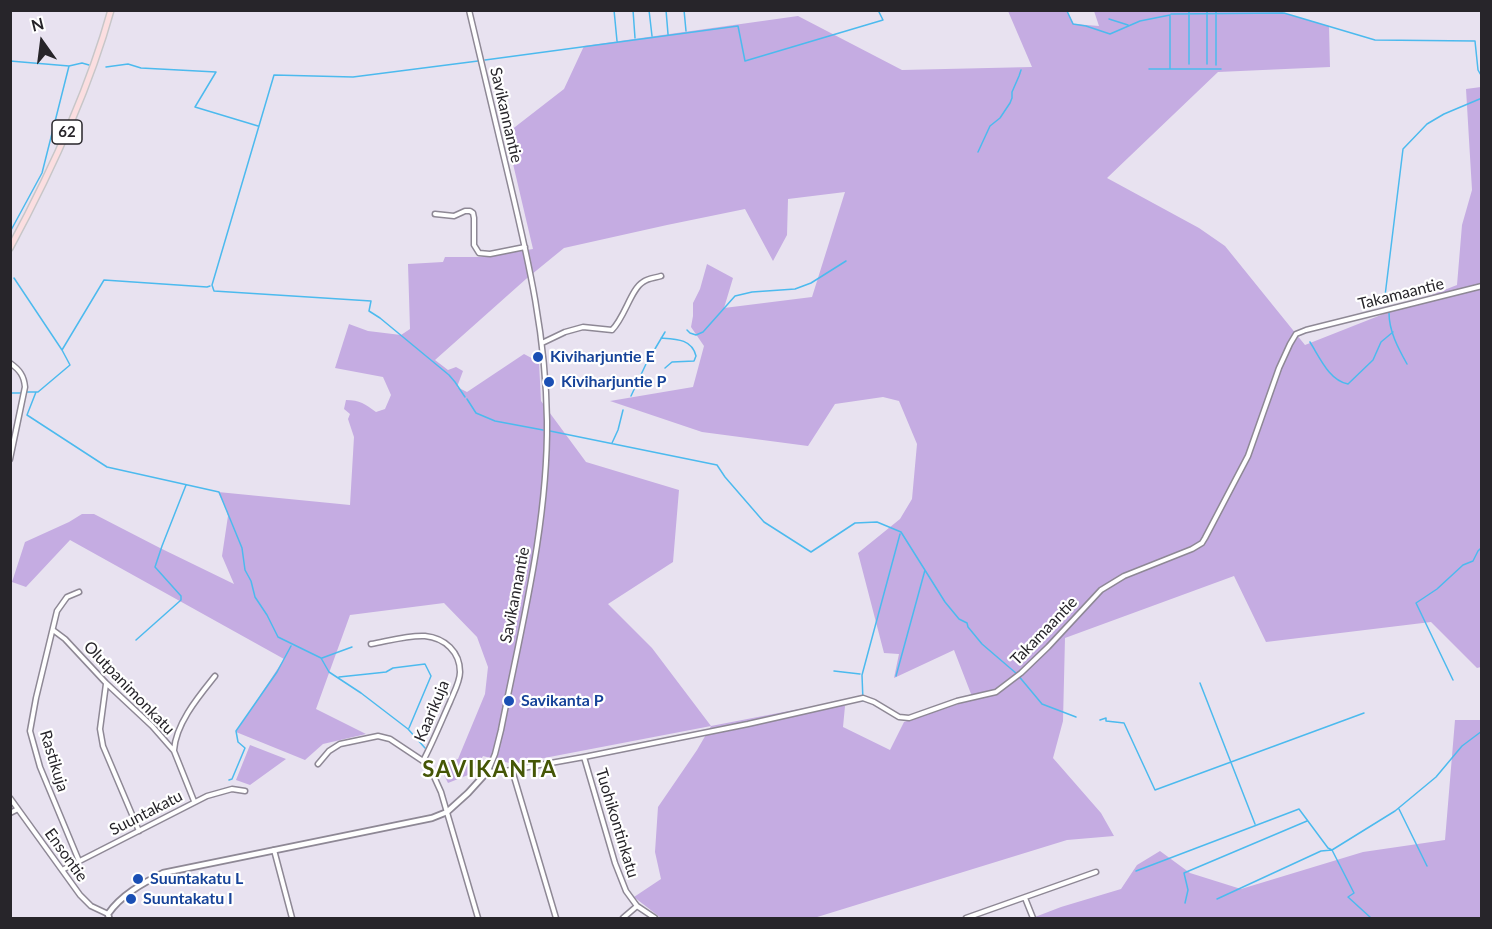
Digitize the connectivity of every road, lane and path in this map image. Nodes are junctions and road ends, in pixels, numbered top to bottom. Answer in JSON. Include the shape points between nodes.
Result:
{"nodes":[{"id":1,"x":111,"y":10,"type":"edge"},
{"id":2,"x":470,"y":10,"type":"edge"},
{"id":3,"x":435,"y":214,"type":"dead end"},
{"id":4,"x":525,"y":247,"type":"junction"},
{"id":5,"x":10,"y":248,"type":"edge"},
{"id":6,"x":661,"y":276,"type":"dead end"},
{"id":7,"x":1482,"y":286,"type":"edge"},
{"id":8,"x":542,"y":343,"type":"junction"},
{"id":9,"x":10,"y":363,"type":"edge"},
{"id":10,"x":10,"y":459,"type":"edge"},
{"id":11,"x":79,"y":592,"type":"dead end"},
{"id":12,"x":53,"y":630,"type":"junction"},
{"id":13,"x":371,"y":644,"type":"dead end"},
{"id":14,"x":215,"y":676,"type":"dead end"},
{"id":15,"x":106,"y":683,"type":"junction"},
{"id":16,"x":174,"y":751,"type":"junction"},
{"id":17,"x":584,"y":757,"type":"junction"},
{"id":18,"x":423,"y":761,"type":"junction"},
{"id":19,"x":318,"y":764,"type":"dead end"},
{"id":20,"x":512,"y":770,"type":"junction"},
{"id":21,"x":488,"y":771,"type":"junction"},
{"id":22,"x":244,"y":790,"type":"dead end"},
{"id":23,"x":10,"y":798,"type":"edge"},
{"id":24,"x":195,"y":801,"type":"junction"},
{"id":25,"x":18,"y":809,"type":"junction"},
{"id":26,"x":447,"y":812,"type":"junction"},
{"id":27,"x":10,"y":813,"type":"edge"},
{"id":28,"x":139,"y":831,"type":"junction"},
{"id":29,"x":274,"y":850,"type":"junction"},
{"id":30,"x":79,"y":861,"type":"junction"},
{"id":31,"x":62,"y":870,"type":"junction"},
{"id":32,"x":1095,"y":872,"type":"dead end"},
{"id":33,"x":1025,"y":898,"type":"junction"},
{"id":34,"x":637,"y":906,"type":"junction"},
{"id":35,"x":108,"y":916,"type":"edge"},
{"id":36,"x":292,"y":918,"type":"edge"},
{"id":37,"x":478,"y":918,"type":"edge"},
{"id":38,"x":556,"y":918,"type":"edge"},
{"id":39,"x":623,"y":918,"type":"edge"},
{"id":40,"x":655,"y":918,"type":"edge"},
{"id":41,"x":966,"y":918,"type":"edge"},
{"id":42,"x":1033,"y":918,"type":"edge"}],
"edges":[{"from":1,"to":5,"type":"main road","number":"62","via":[[68,130]]},
{"from":2,"to":4,"type":"street","name":"Savikannantie"},
{"from":3,"to":4,"type":"street","via":[[454,216],[470,211],[478,253]]},
{"from":4,"to":8,"type":"street","name":"Savikannantie"},
{"from":6,"to":8,"type":"street","via":[[637,286],[612,330],[583,327]]},
{"from":7,"to":17,"type":"street","name":"Takamaantie","via":[[1296,334],[1279,368],[1248,456],[1202,543],[1101,590],[1048,647],[996,692],[909,718],[899,717],[863,698]]},
{"from":8,"to":21,"type":"street","name":"Savikannantie","via":[[547,422],[541,518],[501,730]]},
{"from":9,"to":10,"type":"street","via":[[24,377],[26,387]]},
{"from":11,"to":12,"type":"street","name":"Rastikuja","via":[[61,604]]},
{"from":12,"to":15,"type":"street","name":"Olutpanimonkatu"},
{"from":12,"to":30,"type":"street","name":"Rastikuja","via":[[30,731],[40,767]]},
{"from":13,"to":18,"type":"street","name":"Kaarikuja","via":[[426,636],[442,640],[458,661],[460,674],[454,692]]},
{"from":14,"to":16,"type":"street","via":[[193,703]]},
{"from":15,"to":16,"type":"street","name":"Olutpanimonkatu"},
{"from":15,"to":28,"type":"street","via":[[100,729],[103,746]]},
{"from":16,"to":24,"type":"street","name":"Olutpanimonkatu"},
{"from":17,"to":20,"type":"street","name":"Takamaantie"},
{"from":17,"to":34,"type":"street","name":"Tuohikontinkatu","via":[[615,863]]},
{"from":18,"to":19,"type":"street","via":[[390,739],[378,736],[340,744]]},
{"from":18,"to":26,"type":"street","via":[[437,782]]},
{"from":20,"to":21,"type":"street","name":"Takamaantie"},
{"from":20,"to":38,"type":"street"},
{"from":21,"to":26,"type":"street","name":"Savikannantie"},
{"from":22,"to":24,"type":"street","name":"Suuntakatu","via":[[222,791]]},
{"from":23,"to":25,"type":"street","name":"Ensontie"},
{"from":24,"to":28,"type":"street","name":"Suuntakatu"},
{"from":25,"to":27,"type":"street"},
{"from":25,"to":31,"type":"street","name":"Ensontie"},
{"from":26,"to":29,"type":"street","name":"Savikannantie"},
{"from":26,"to":37,"type":"street"},
{"from":28,"to":30,"type":"street","name":"Suuntakatu"},
{"from":29,"to":35,"type":"street","name":"Savikannantie","via":[[163,873],[136,888]]},
{"from":29,"to":36,"type":"street"},
{"from":30,"to":31,"type":"street","name":"Suuntakatu"},
{"from":31,"to":35,"type":"street","name":"Ensontie","via":[[91,906]]},
{"from":32,"to":33,"type":"street"},
{"from":33,"to":41,"type":"street"},
{"from":33,"to":42,"type":"street"},
{"from":34,"to":39,"type":"street"},
{"from":34,"to":40,"type":"street","name":"Tuohikontinkatu"}]}
